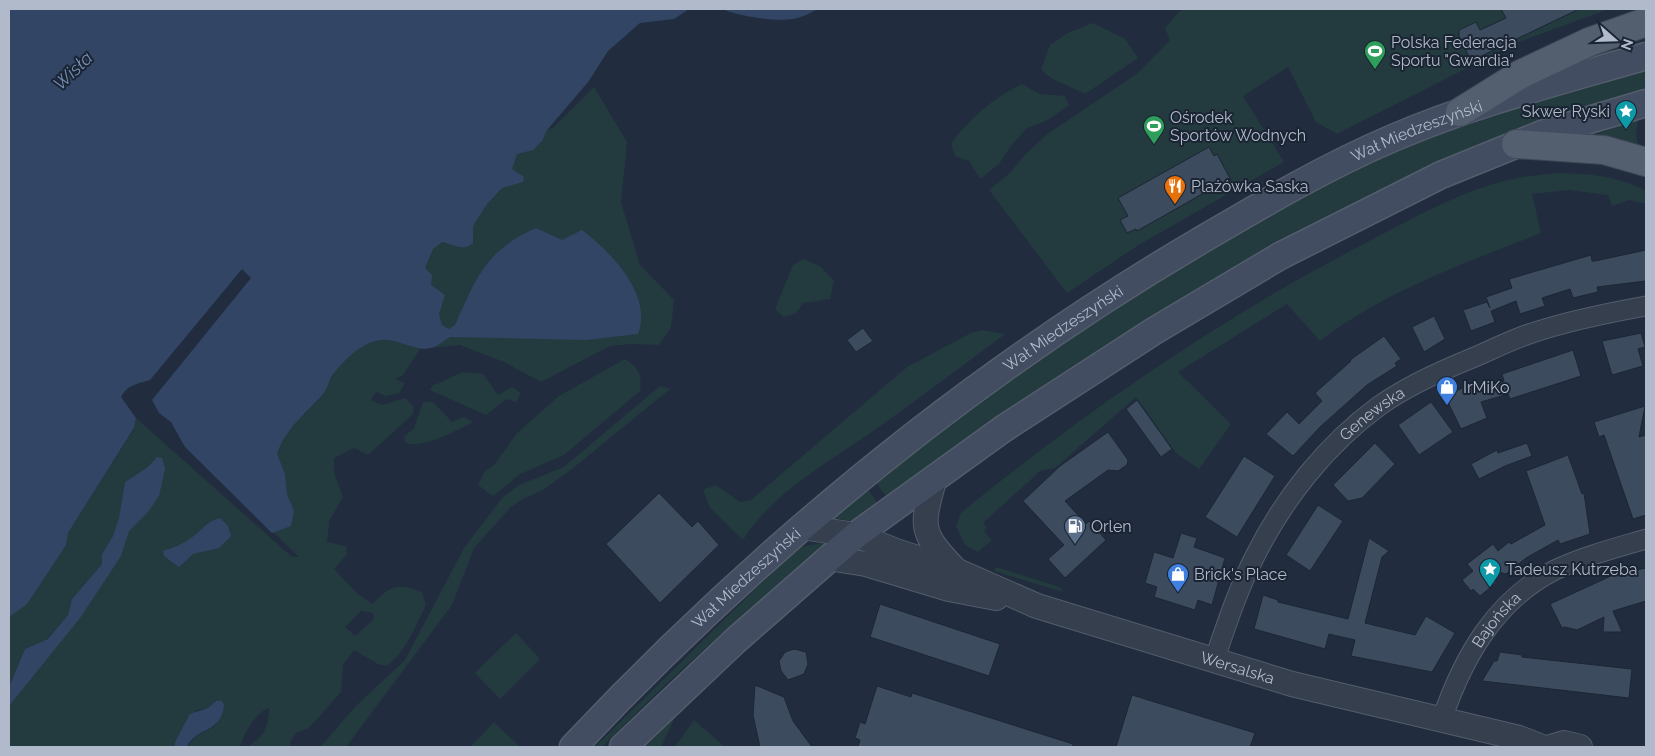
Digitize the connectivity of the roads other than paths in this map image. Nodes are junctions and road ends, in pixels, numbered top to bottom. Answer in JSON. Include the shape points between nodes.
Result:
{"nodes":[{"id":1,"x":1646,"y":22,"type":"edge"},
{"id":2,"x":1646,"y":56,"type":"edge"},
{"id":3,"x":1646,"y":103,"type":"edge"},
{"id":4,"x":1460,"y":112,"type":"junction"},
{"id":5,"x":1516,"y":144,"type":"junction"},
{"id":6,"x":1646,"y":162,"type":"edge"},
{"id":7,"x":1646,"y":306,"type":"edge"},
{"id":8,"x":935,"y":477,"type":"junction"},
{"id":9,"x":802,"y":527,"type":"junction"},
{"id":10,"x":856,"y":534,"type":"junction"},
{"id":11,"x":1646,"y":540,"type":"edge"},
{"id":12,"x":828,"y":558,"type":"junction"},
{"id":13,"x":955,"y":570,"type":"junction"},
{"id":14,"x":1037,"y":606,"type":"junction"},
{"id":15,"x":1214,"y":661,"type":"junction"},
{"id":16,"x":1442,"y":719,"type":"junction"},
{"id":17,"x":574,"y":747,"type":"edge"},
{"id":18,"x":622,"y":747,"type":"edge"},
{"id":19,"x":1542,"y":747,"type":"edge"},
{"id":20,"x":1551,"y":747,"type":"edge"},
{"id":21,"x":1580,"y":747,"type":"edge"}],
"edges":[{"from":1,"to":4,"type":"main road","via":[[1589,42],[1521,74]]},
{"from":2,"to":4,"type":"main road","name":"Wał Miedzeszyński"},
{"from":3,"to":5,"type":"main road"},
{"from":4,"to":9,"type":"main road","name":"Wał Miedzeszyński","via":[[1391,139],[1319,174],[1141,276],[976,387]]},
{"from":5,"to":6,"type":"main road","via":[[1604,150]]},
{"from":5,"to":8,"type":"main road","via":[[1378,205],[1234,282],[1072,383]]},
{"from":7,"to":15,"type":"street","name":"Genewska","via":[[1527,335],[1433,374],[1380,406],[1306,476],[1274,521],[1236,597]]},
{"from":8,"to":10,"type":"main road"},
{"from":8,"to":13,"type":"street","name":"Wersalska","via":[[925,529],[936,550]]},
{"from":9,"to":10,"type":"street","name":"Wersalska"},
{"from":9,"to":17,"type":"main road","name":"Wał Miedzeszyński","via":[[681,639]]},
{"from":10,"to":12,"type":"main road"},
{"from":10,"to":13,"type":"street","name":"Wersalska"},
{"from":11,"to":16,"type":"street","name":"Bajońska","via":[[1556,570],[1507,606],[1472,648]]},
{"from":12,"to":14,"type":"street","name":"Wersalska","via":[[882,568],[949,589]]},
{"from":12,"to":18,"type":"main road"},
{"from":13,"to":14,"type":"street","name":"Wersalska"},
{"from":14,"to":15,"type":"street","name":"Wersalska"},
{"from":15,"to":16,"type":"street","name":"Wersalska","via":[[1325,693]]},
{"from":16,"to":19,"type":"street","name":"Wersalska"},
{"from":20,"to":21,"type":"street","via":[[1564,743]]}]}
